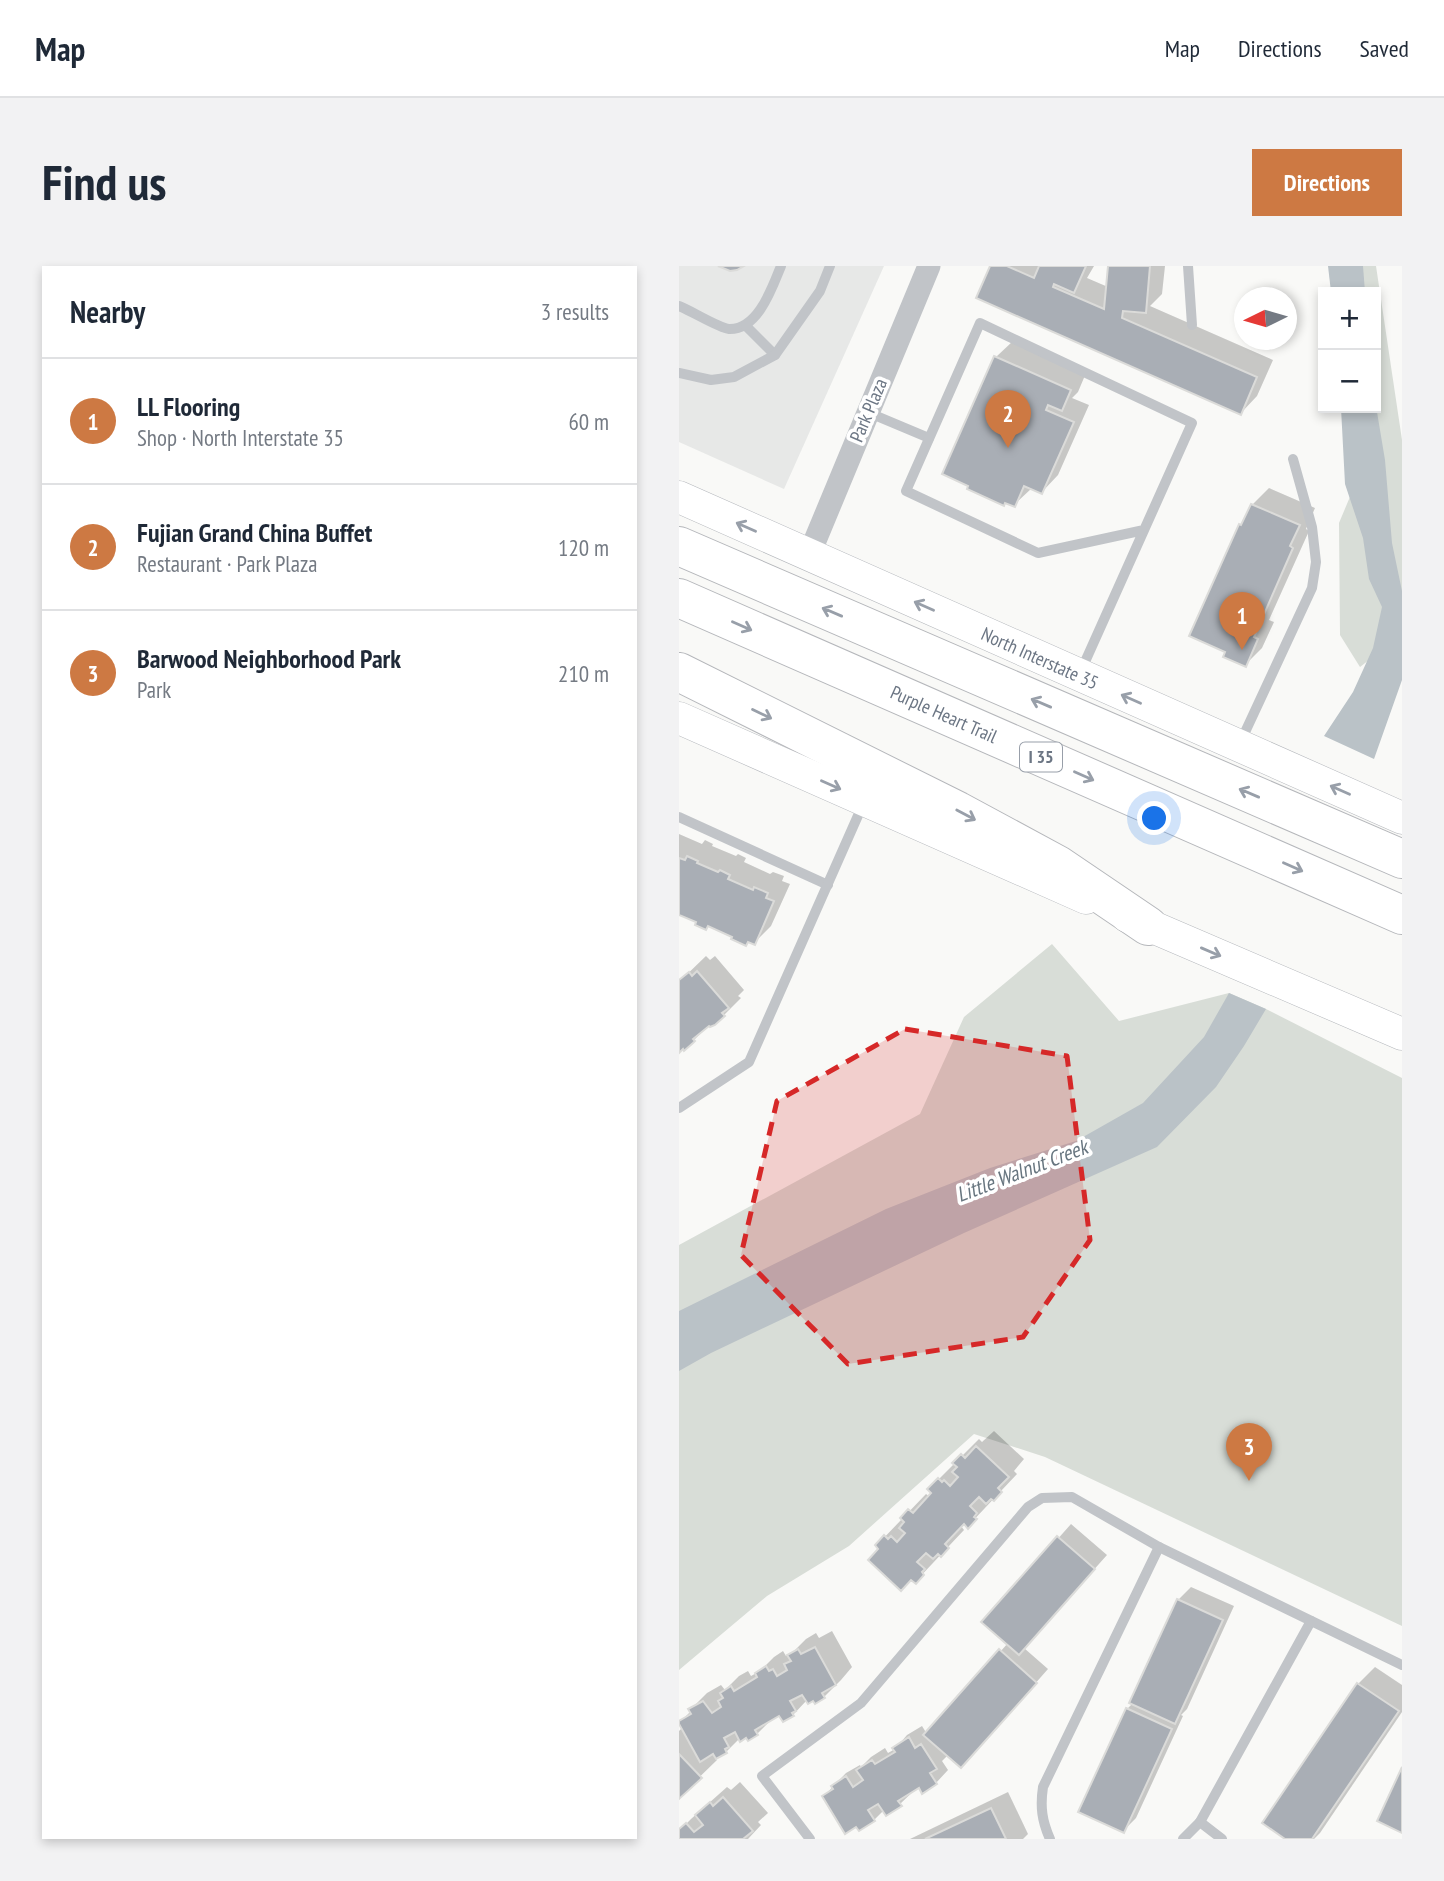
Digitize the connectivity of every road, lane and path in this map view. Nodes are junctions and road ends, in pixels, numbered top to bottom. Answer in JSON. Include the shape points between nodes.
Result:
{"nodes":[{"id":1,"x":781,"y":266,"type":"edge"},
{"id":2,"x":830,"y":266,"type":"edge"},
{"id":3,"x":929,"y":266,"type":"edge"},
{"id":4,"x":1188,"y":266,"type":"edge"},
{"id":5,"x":679,"y":306,"type":"edge"},
{"id":6,"x":1192,"y":325,"type":"dead end"},
{"id":7,"x":745,"y":326,"type":"junction"},
{"id":8,"x":775,"y":355,"type":"junction"},
{"id":9,"x":679,"y":373,"type":"edge"},
{"id":10,"x":867,"y":412,"type":"junction"},
{"id":11,"x":929,"y":438,"type":"junction"},
{"id":12,"x":1293,"y":459,"type":"dead end"},
{"id":13,"x":679,"y":497,"type":"edge"},
{"id":14,"x":1144,"y":530,"type":"junction"},
{"id":15,"x":679,"y":545,"type":"edge"},
{"id":16,"x":809,"y":555,"type":"junction"},
{"id":17,"x":679,"y":598,"type":"edge"},
{"id":18,"x":679,"y":673,"type":"edge"},
{"id":19,"x":1079,"y":676,"type":"junction"},
{"id":20,"x":679,"y":718,"type":"edge"},
{"id":21,"x":1239,"y":746,"type":"junction"},
{"id":22,"x":865,"y":800,"type":"junction"},
{"id":23,"x":679,"y":817,"type":"edge"},
{"id":24,"x":1402,"y":818,"type":"edge"},
{"id":25,"x":1402,"y":859,"type":"edge"},
{"id":26,"x":828,"y":885,"type":"junction"},
{"id":27,"x":1402,"y":915,"type":"edge"},
{"id":28,"x":1148,"y":926,"type":"junction"},
{"id":29,"x":1402,"y":1034,"type":"edge"},
{"id":30,"x":679,"y":1108,"type":"edge"},
{"id":31,"x":1159,"y":1547,"type":"junction"},
{"id":32,"x":1311,"y":1622,"type":"junction"},
{"id":33,"x":1402,"y":1665,"type":"edge"},
{"id":34,"x":1201,"y":1822,"type":"junction"},
{"id":35,"x":810,"y":1839,"type":"edge"},
{"id":36,"x":1049,"y":1839,"type":"edge"},
{"id":37,"x":1183,"y":1839,"type":"edge"},
{"id":38,"x":1221,"y":1839,"type":"edge"}],
"edges":[{"from":1,"to":7,"type":"lane","via":[[766,303]]},
{"from":2,"to":8,"type":"lane","via":[[820,292]]},
{"from":3,"to":10,"type":"street","name":"Park Plaza"},
{"from":4,"to":6,"type":"lane"},
{"from":5,"to":7,"type":"lane","via":[[727,329]]},
{"from":7,"to":8,"type":"lane"},
{"from":8,"to":9,"type":"lane","via":[[734,377],[711,380]]},
{"from":10,"to":11,"type":"lane"},
{"from":10,"to":16,"type":"street","name":"Park Plaza"},
{"from":11,"to":14,"type":"lane","via":[[906,491],[1038,552]]},
{"from":11,"to":14,"type":"lane","via":[[980,323],[1192,423]]},
{"from":12,"to":21,"type":"lane","via":[[1312,527],[1313,588]]},
{"from":16,"to":13,"type":"main road","name":"North Interstate 35","one_way":true},
{"from":14,"to":19,"type":"lane"},
{"from":25,"to":15,"type":"highway","number":"I 35","one_way":true},
{"from":19,"to":16,"type":"main road","name":"North Interstate 35","one_way":true},
{"from":17,"to":27,"type":"highway","name":"Purple Heart Trail","number":"I 35","one_way":true},
{"from":18,"to":28,"type":"highway","one_way":true,"via":[[958,811],[1058,865]]},
{"from":21,"to":19,"type":"main road","name":"North Interstate 35","one_way":true},
{"from":20,"to":22,"type":"main road","one_way":true},
{"from":24,"to":21,"type":"main road","name":"North Interstate 35","one_way":true},
{"from":22,"to":26,"type":"lane"},
{"from":22,"to":28,"type":"main road"},
{"from":23,"to":26,"type":"lane"},
{"from":26,"to":30,"type":"lane","via":[[748,1062]]},
{"from":28,"to":29,"type":"main road","one_way":true},
{"from":31,"to":32,"type":"lane"},
{"from":31,"to":35,"type":"lane","via":[[1072,1497],[1042,1498],[1028,1507],[861,1703],[762,1776]]},
{"from":31,"to":36,"type":"lane","via":[[1043,1787],[1040,1803]]},
{"from":32,"to":33,"type":"lane"},
{"from":32,"to":34,"type":"lane"},
{"from":34,"to":37,"type":"lane"},
{"from":34,"to":38,"type":"lane"}]}
